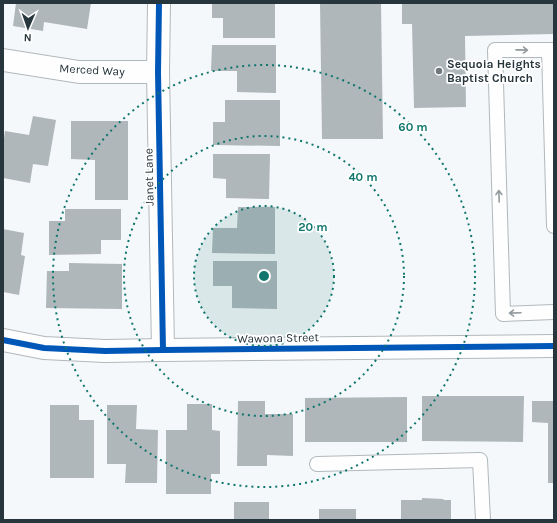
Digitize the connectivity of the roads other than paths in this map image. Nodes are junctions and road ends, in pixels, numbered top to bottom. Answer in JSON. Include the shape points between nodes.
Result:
{"nodes":[{"id":1,"x":159,"y":3,"type":"edge"},
{"id":2,"x":551,"y":50,"type":"edge"},
{"id":3,"x":3,"y":60,"type":"edge"},
{"id":4,"x":158,"y":72,"type":"junction"},
{"id":5,"x":554,"y":226,"type":"edge"},
{"id":6,"x":554,"y":312,"type":"edge"},
{"id":7,"x":3,"y":340,"type":"edge"},
{"id":8,"x":554,"y":346,"type":"edge"},
{"id":9,"x":163,"y":350,"type":"junction"},
{"id":10,"x":317,"y":464,"type":"dead end"},
{"id":11,"x":483,"y":520,"type":"edge"}],
"edges":[{"from":1,"to":4,"type":"street","name":"Janet Lane"},
{"from":2,"to":5,"type":"lane"},
{"from":6,"to":2,"type":"lane","one_way":true,"via":[[503,314],[495,50]]},
{"from":3,"to":4,"type":"street","name":"Merced Way","via":[[79,72]]},
{"from":4,"to":9,"type":"street","name":"Janet Lane"},
{"from":7,"to":9,"type":"street","name":"Wawona Street","via":[[44,348]]},
{"from":8,"to":9,"type":"street","name":"Wawona Street"},
{"from":10,"to":11,"type":"lane","via":[[480,460]]}]}
